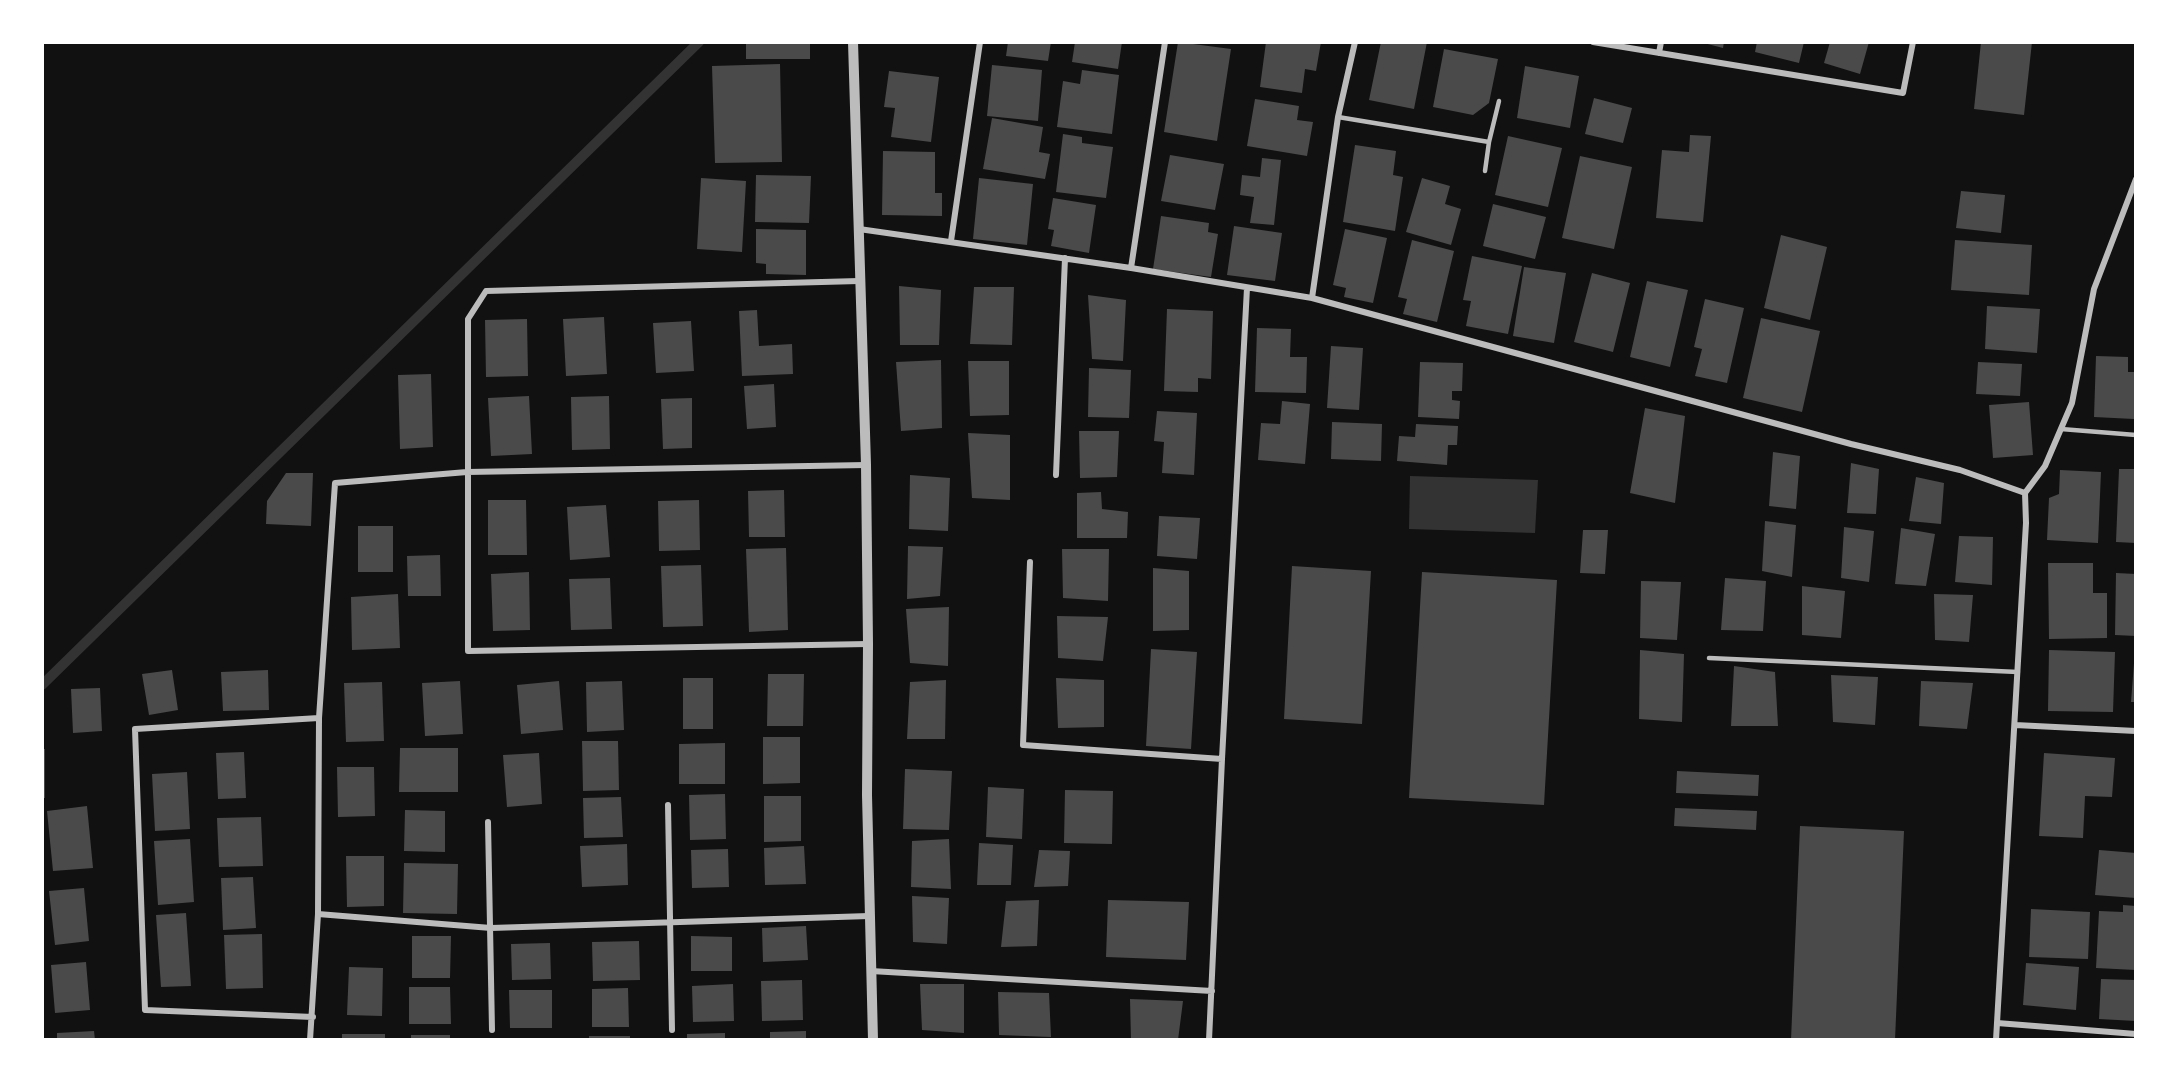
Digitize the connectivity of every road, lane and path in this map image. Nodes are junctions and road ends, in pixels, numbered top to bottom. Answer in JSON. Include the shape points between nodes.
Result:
{"nodes":[{"id":1,"x":853,"y":42,"type":"edge"},
{"id":2,"x":980,"y":42,"type":"edge"},
{"id":3,"x":1165,"y":42,"type":"edge"},
{"id":4,"x":1355,"y":42,"type":"edge"},
{"id":5,"x":1593,"y":42,"type":"edge"},
{"id":6,"x":1661,"y":42,"type":"edge"},
{"id":7,"x":1913,"y":42,"type":"edge"},
{"id":8,"x":1659,"y":53,"type":"junction"},
{"id":9,"x":1499,"y":101,"type":"dead end"},
{"id":10,"x":1338,"y":117,"type":"junction"},
{"id":11,"x":1489,"y":142,"type":"junction"},
{"id":12,"x":1485,"y":171,"type":"dead end"},
{"id":13,"x":2136,"y":179,"type":"edge"},
{"id":14,"x":859,"y":229,"type":"junction"},
{"id":15,"x":951,"y":241,"type":"junction"},
{"id":16,"x":1065,"y":258,"type":"junction"},
{"id":17,"x":1131,"y":268,"type":"junction"},
{"id":18,"x":859,"y":281,"type":"junction"},
{"id":19,"x":1247,"y":288,"type":"junction"},
{"id":20,"x":1312,"y":298,"type":"junction"},
{"id":21,"x":2061,"y":429,"type":"junction"},
{"id":22,"x":2136,"y":435,"type":"edge"},
{"id":23,"x":866,"y":465,"type":"junction"},
{"id":24,"x":467,"y":472,"type":"junction"},
{"id":25,"x":1056,"y":475,"type":"dead end"},
{"id":26,"x":2025,"y":493,"type":"junction"},
{"id":27,"x":1030,"y":562,"type":"dead end"},
{"id":28,"x":868,"y":644,"type":"junction"},
{"id":29,"x":1709,"y":658,"type":"dead end"},
{"id":30,"x":2018,"y":672,"type":"junction"},
{"id":31,"x":319,"y":718,"type":"junction"},
{"id":32,"x":2015,"y":725,"type":"junction"},
{"id":33,"x":2136,"y":731,"type":"edge"},
{"id":34,"x":1222,"y":759,"type":"junction"},
{"id":35,"x":668,"y":805,"type":"dead end"},
{"id":36,"x":488,"y":822,"type":"dead end"},
{"id":37,"x":318,"y":914,"type":"junction"},
{"id":38,"x":869,"y":916,"type":"junction"},
{"id":39,"x":670,"y":922,"type":"junction"},
{"id":40,"x":491,"y":928,"type":"junction"},
{"id":41,"x":871,"y":971,"type":"junction"},
{"id":42,"x":1212,"y":991,"type":"junction"},
{"id":43,"x":313,"y":1017,"type":"junction"},
{"id":44,"x":1997,"y":1023,"type":"junction"},
{"id":45,"x":492,"y":1030,"type":"dead end"},
{"id":46,"x":672,"y":1030,"type":"dead end"},
{"id":47,"x":2136,"y":1034,"type":"edge"},
{"id":48,"x":310,"y":1040,"type":"edge"},
{"id":49,"x":873,"y":1040,"type":"edge"},
{"id":50,"x":1209,"y":1040,"type":"edge"},
{"id":51,"x":1996,"y":1040,"type":"edge"}],
"edges":[{"from":1,"to":14,"type":"street"},
{"from":2,"to":15,"type":"street"},
{"from":3,"to":17,"type":"street"},
{"from":4,"to":10,"type":"street"},
{"from":5,"to":8,"type":"street"},
{"from":6,"to":8,"type":"street"},
{"from":7,"to":8,"type":"street","via":[[1903,93]]},
{"from":9,"to":11,"type":"lane"},
{"from":10,"to":11,"type":"lane"},
{"from":10,"to":20,"type":"street"},
{"from":11,"to":12,"type":"lane"},
{"from":13,"to":21,"type":"street","via":[[2094,289],[2072,403]]},
{"from":14,"to":15,"type":"street"},
{"from":14,"to":18,"type":"street"},
{"from":15,"to":16,"type":"street"},
{"from":16,"to":17,"type":"street"},
{"from":16,"to":25,"type":"street"},
{"from":17,"to":19,"type":"street"},
{"from":18,"to":23,"type":"street"},
{"from":18,"to":24,"type":"street","via":[[486,291],[468,319]]},
{"from":19,"to":20,"type":"street"},
{"from":19,"to":34,"type":"street"},
{"from":20,"to":26,"type":"street","via":[[1960,470]]},
{"from":21,"to":22,"type":"lane"},
{"from":21,"to":26,"type":"street","via":[[2045,466]]},
{"from":23,"to":24,"type":"street"},
{"from":23,"to":28,"type":"street"},
{"from":24,"to":28,"type":"street","via":[[468,651]]},
{"from":24,"to":31,"type":"street","via":[[335,483]]},
{"from":26,"to":30,"type":"street"},
{"from":27,"to":34,"type":"street","via":[[1023,745]]},
{"from":28,"to":38,"type":"street"},
{"from":29,"to":30,"type":"lane"},
{"from":30,"to":32,"type":"street"},
{"from":31,"to":37,"type":"street"},
{"from":31,"to":43,"type":"street","via":[[135,729],[145,1010]]},
{"from":32,"to":33,"type":"street"},
{"from":32,"to":44,"type":"street"},
{"from":34,"to":42,"type":"street"},
{"from":35,"to":39,"type":"street"},
{"from":36,"to":40,"type":"street"},
{"from":37,"to":40,"type":"street"},
{"from":37,"to":43,"type":"street"},
{"from":38,"to":39,"type":"street"},
{"from":38,"to":41,"type":"street"},
{"from":39,"to":40,"type":"street"},
{"from":39,"to":46,"type":"street"},
{"from":40,"to":45,"type":"street"},
{"from":41,"to":42,"type":"street"},
{"from":41,"to":49,"type":"street"},
{"from":42,"to":50,"type":"street"},
{"from":43,"to":48,"type":"street"},
{"from":44,"to":47,"type":"street"},
{"from":44,"to":51,"type":"street"}]}
